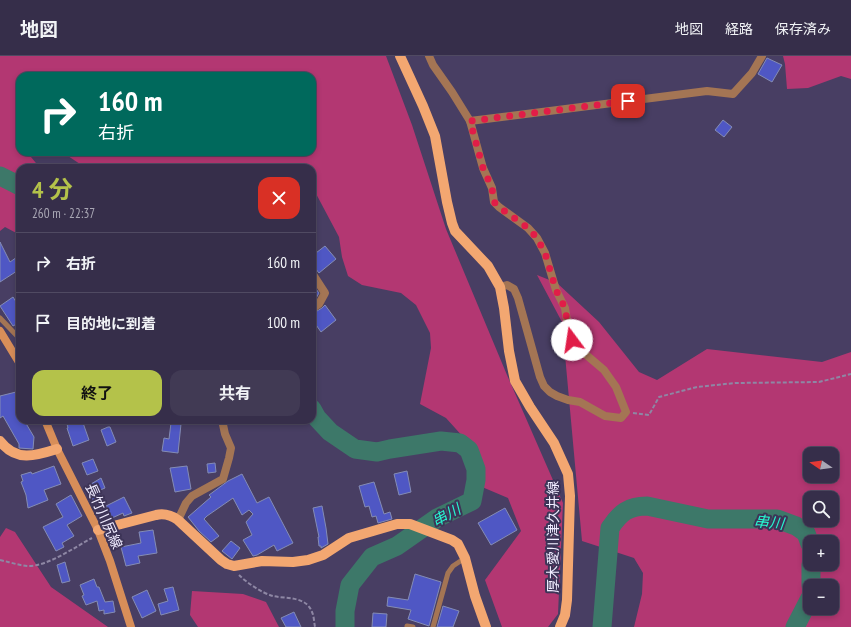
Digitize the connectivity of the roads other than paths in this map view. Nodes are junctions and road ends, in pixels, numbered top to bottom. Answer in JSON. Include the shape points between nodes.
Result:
{"nodes":[{"id":1,"x":400,"y":56,"type":"edge"},
{"id":2,"x":429,"y":56,"type":"edge"},
{"id":3,"x":762,"y":56,"type":"edge"},
{"id":4,"x":470,"y":121,"type":"junction"},
{"id":5,"x":316,"y":279,"type":"edge"},
{"id":6,"x":500,"y":287,"type":"junction"},
{"id":7,"x":316,"y":306,"type":"edge"},
{"id":8,"x":0,"y":318,"type":"edge"},
{"id":9,"x":0,"y":331,"type":"edge"},
{"id":10,"x":16,"y":335,"type":"edge"},
{"id":11,"x":16,"y":357,"type":"edge"},
{"id":12,"x":47,"y":424,"type":"edge"},
{"id":13,"x":223,"y":424,"type":"edge"},
{"id":14,"x":0,"y":441,"type":"edge"},
{"id":15,"x":57,"y":449,"type":"junction"},
{"id":16,"x":178,"y":520,"type":"junction"},
{"id":17,"x":98,"y":530,"type":"junction"},
{"id":18,"x":465,"y":558,"type":"junction"},
{"id":19,"x":407,"y":626,"type":"dead end"},
{"id":20,"x":131,"y":627,"type":"edge"},
{"id":21,"x":414,"y":627,"type":"edge"},
{"id":22,"x":433,"y":627,"type":"edge"},
{"id":23,"x":486,"y":627,"type":"edge"},
{"id":24,"x":560,"y":627,"type":"edge"}],
"edges":[{"from":1,"to":6,"type":"main road","name":"厚木愛川津久井線","via":[[435,136],[455,231],[488,266]]},
{"from":2,"to":4,"type":"street"},
{"from":3,"to":4,"type":"street","via":[[752,73],[733,94],[707,91]]},
{"from":4,"to":6,"type":"street","via":[[483,168],[492,188],[494,202],[537,238],[565,308],[572,340],[604,370],[616,387],[626,412],[621,418],[605,416],[580,402],[550,392],[544,386],[518,298],[511,287]]},
{"from":5,"to":7,"type":"street","via":[[325,293]]},
{"from":6,"to":24,"type":"main road","name":"厚木愛川津久井線","via":[[515,381],[554,443],[568,474],[570,496],[567,600]]},
{"from":8,"to":10,"type":"lane"},
{"from":9,"to":11,"type":"main road"},
{"from":12,"to":15,"type":"main road","name":"長竹川尻線"},
{"from":13,"to":16,"type":"street","via":[[231,448],[223,478],[192,496]]},
{"from":14,"to":15,"type":"main road","via":[[16,454],[35,455]]},
{"from":15,"to":17,"type":"main road","name":"長竹川尻線"},
{"from":16,"to":17,"type":"main road","via":[[170,515],[159,514]]},
{"from":16,"to":18,"type":"main road","via":[[221,560],[234,566],[262,561],[308,560],[323,555],[349,538],[397,524],[410,524],[452,540],[458,544]]},
{"from":17,"to":20,"type":"main road","name":"長竹川尻線"},
{"from":18,"to":22,"type":"lane","via":[[448,573]]},
{"from":18,"to":23,"type":"main road"},
{"from":19,"to":21,"type":"lane"}]}
